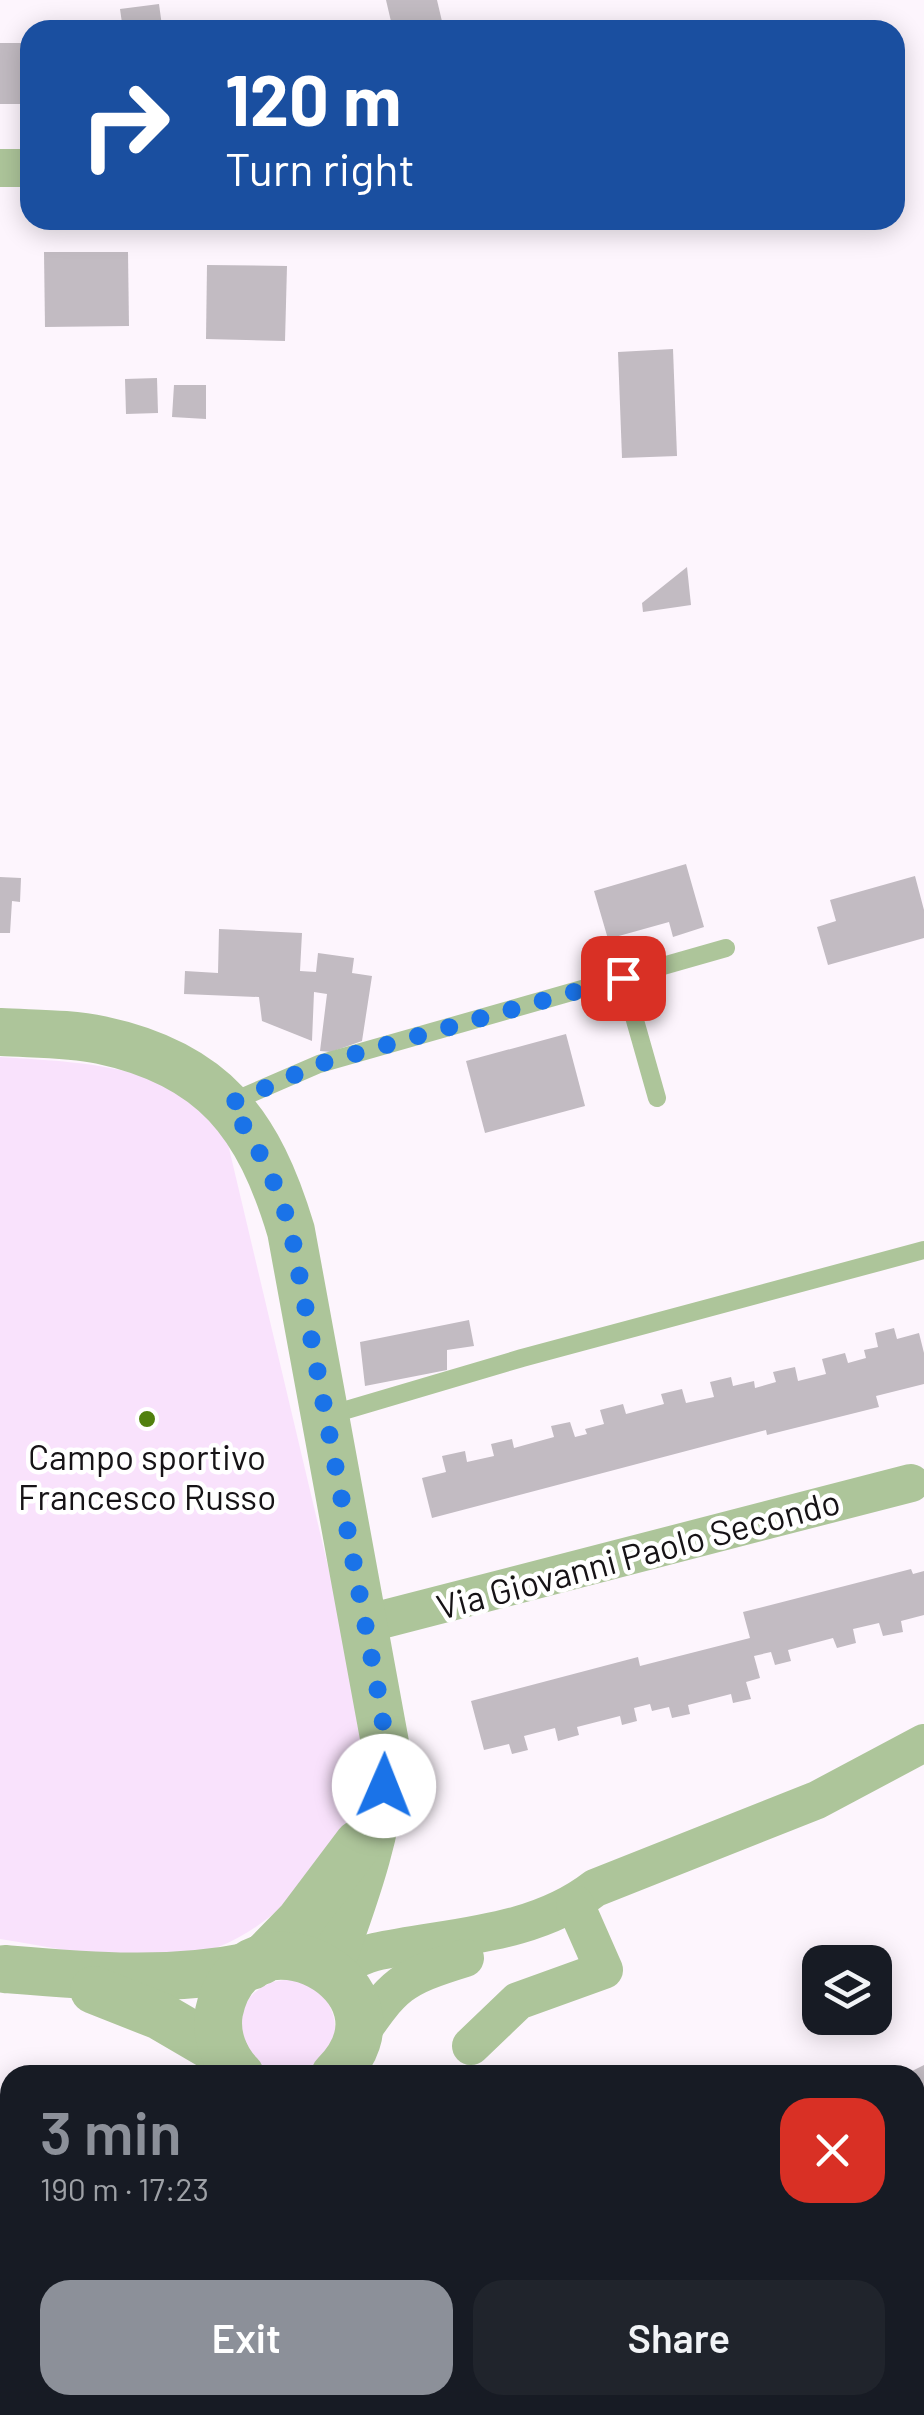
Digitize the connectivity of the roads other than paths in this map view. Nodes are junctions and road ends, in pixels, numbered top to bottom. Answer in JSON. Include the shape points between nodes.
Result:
{"nodes":[{"id":1,"x":726,"y":948,"type":"dead end"},
{"id":2,"x":623,"y":978,"type":"junction"},
{"id":3,"x":0,"y":1032,"type":"edge"},
{"id":4,"x":657,"y":1098,"type":"dead end"},
{"id":5,"x":229,"y":1104,"type":"junction"},
{"id":6,"x":924,"y":1250,"type":"edge"},
{"id":7,"x":326,"y":1416,"type":"junction"},
{"id":8,"x":911,"y":1482,"type":"dead end"},
{"id":9,"x":365,"y":1624,"type":"junction"},
{"id":10,"x":924,"y":1743,"type":"edge"},
{"id":11,"x":379,"y":1812,"type":"junction"},
{"id":12,"x":579,"y":1912,"type":"junction"},
{"id":13,"x":256,"y":1964,"type":"junction"},
{"id":14,"x":2,"y":1969,"type":"edge"},
{"id":15,"x":331,"y":1970,"type":"junction"},
{"id":16,"x":471,"y":2046,"type":"dead end"},
{"id":17,"x":346,"y":2057,"type":"edge"},
{"id":18,"x":228,"y":2065,"type":"edge"},
{"id":19,"x":230,"y":2065,"type":"edge"}],
"edges":[{"from":1,"to":2,"type":"lane"},
{"from":2,"to":4,"type":"lane"},
{"from":2,"to":5,"type":"lane","via":[[319,1064]]},
{"from":3,"to":5,"type":"street","via":[[97,1039],[145,1051]]},
{"from":5,"to":7,"type":"street","via":[[276,1182]]},
{"from":6,"to":7,"type":"lane"},
{"from":7,"to":9,"type":"street"},
{"from":8,"to":9,"type":"street","name":"Via Giovanni Paolo Secondo"},
{"from":9,"to":11,"type":"street","via":[[386,1743]]},
{"from":10,"to":12,"type":"street","via":[[817,1800],[595,1888]]},
{"from":11,"to":13,"type":"street","via":[[338,1874]]},
{"from":11,"to":15,"type":"street"},
{"from":12,"to":15,"type":"street","via":[[371,1953]]},
{"from":12,"to":16,"type":"street","via":[[604,1970],[518,2001]]},
{"from":12,"to":17,"type":"street","via":[[418,1972],[394,1988]]},
{"from":13,"to":14,"type":"street","via":[[156,1979]]},
{"from":13,"to":15,"type":"street","via":[[293,1955]]},
{"from":13,"to":19,"type":"street","via":[[228,1989],[220,2009]]},
{"from":14,"to":18,"type":"street","via":[[134,2003]]},
{"from":15,"to":17,"type":"street","via":[[352,1998],[357,2019]]}]}
